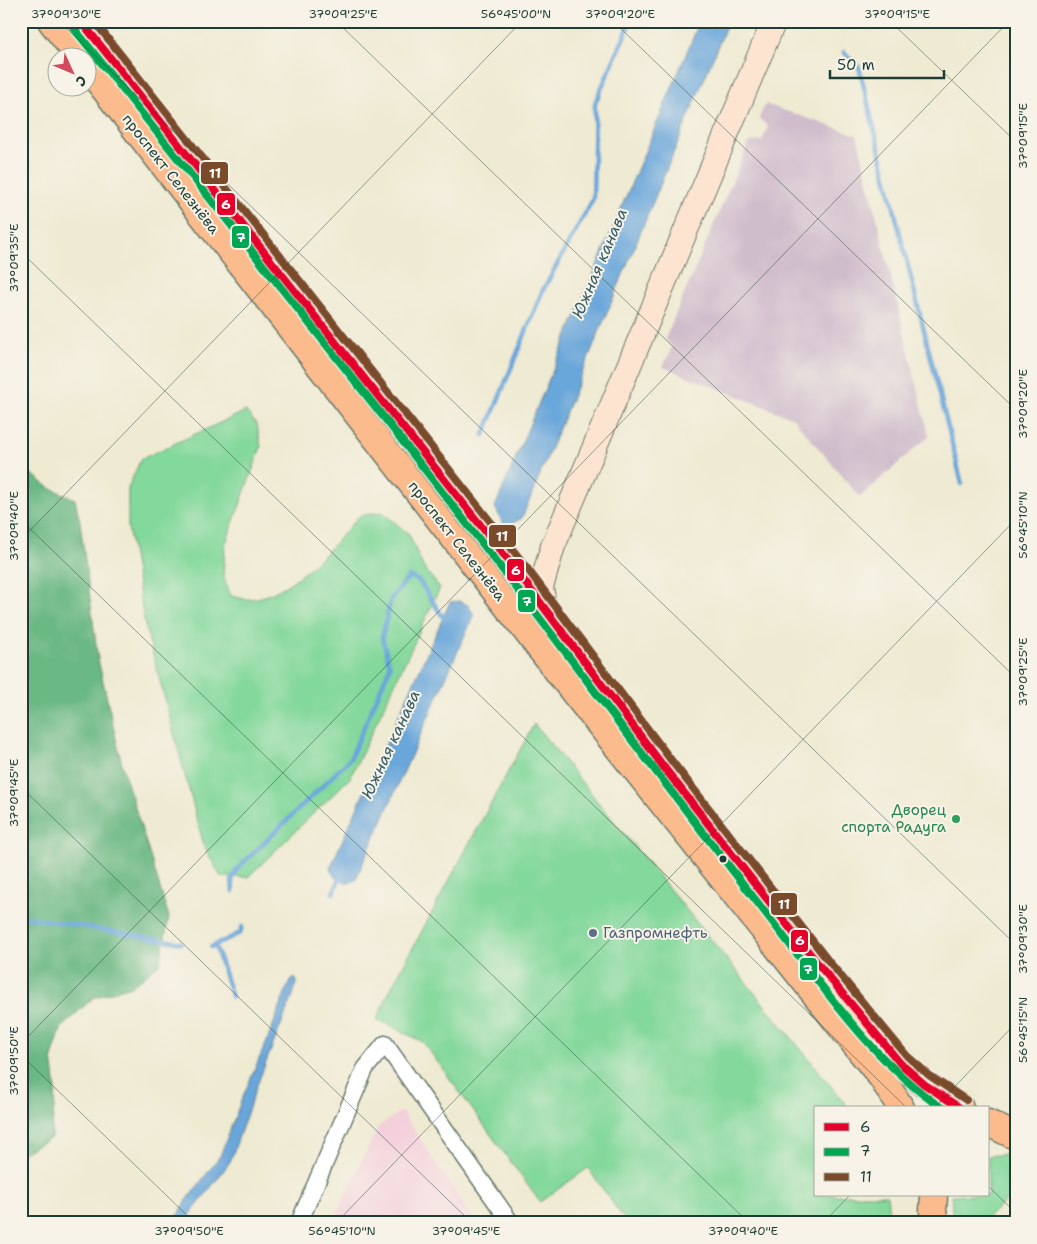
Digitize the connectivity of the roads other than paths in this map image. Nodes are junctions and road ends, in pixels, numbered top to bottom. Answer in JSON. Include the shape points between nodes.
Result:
{"nodes":[{"id":1,"x":51,"y":21,"type":"edge"},
{"id":2,"x":81,"y":21,"type":"edge"},
{"id":3,"x":774,"y":21,"type":"edge"},
{"id":4,"x":72,"y":48,"type":"edge"},
{"id":5,"x":98,"y":81,"type":"edge"},
{"id":6,"x":550,"y":554,"type":"junction"},
{"id":7,"x":512,"y":565,"type":"junction"},
{"id":8,"x":546,"y":610,"type":"junction"},
{"id":9,"x":900,"y":1106,"type":"edge"},
{"id":10,"x":957,"y":1106,"type":"edge"},
{"id":11,"x":990,"y":1124,"type":"edge"},
{"id":12,"x":990,"y":1136,"type":"edge"},
{"id":13,"x":1015,"y":1136,"type":"edge"},
{"id":14,"x":299,"y":1223,"type":"edge"},
{"id":15,"x":511,"y":1223,"type":"edge"}],
"edges":[{"from":1,"to":4,"type":"main road"},
{"from":2,"to":7,"type":"main road","name":"проспект Селезнёва"},
{"from":3,"to":6,"type":"main road"},
{"from":5,"to":9,"type":"main road","name":"проспект Селезнёва","via":[[576,695],[877,1070]]},
{"from":6,"to":7,"type":"main road","via":[[530,567]]},
{"from":6,"to":8,"type":"main road","via":[[542,587]]},
{"from":7,"to":8,"type":"main road","name":"проспект Селезнёва"},
{"from":8,"to":10,"type":"main road","name":"проспект Селезнёва","via":[[666,770],[900,1063]]},
{"from":11,"to":13,"type":"main road"},
{"from":12,"to":13,"type":"main road"},
{"from":14,"to":15,"type":"street","via":[[365,1069],[385,1044]]}]}
